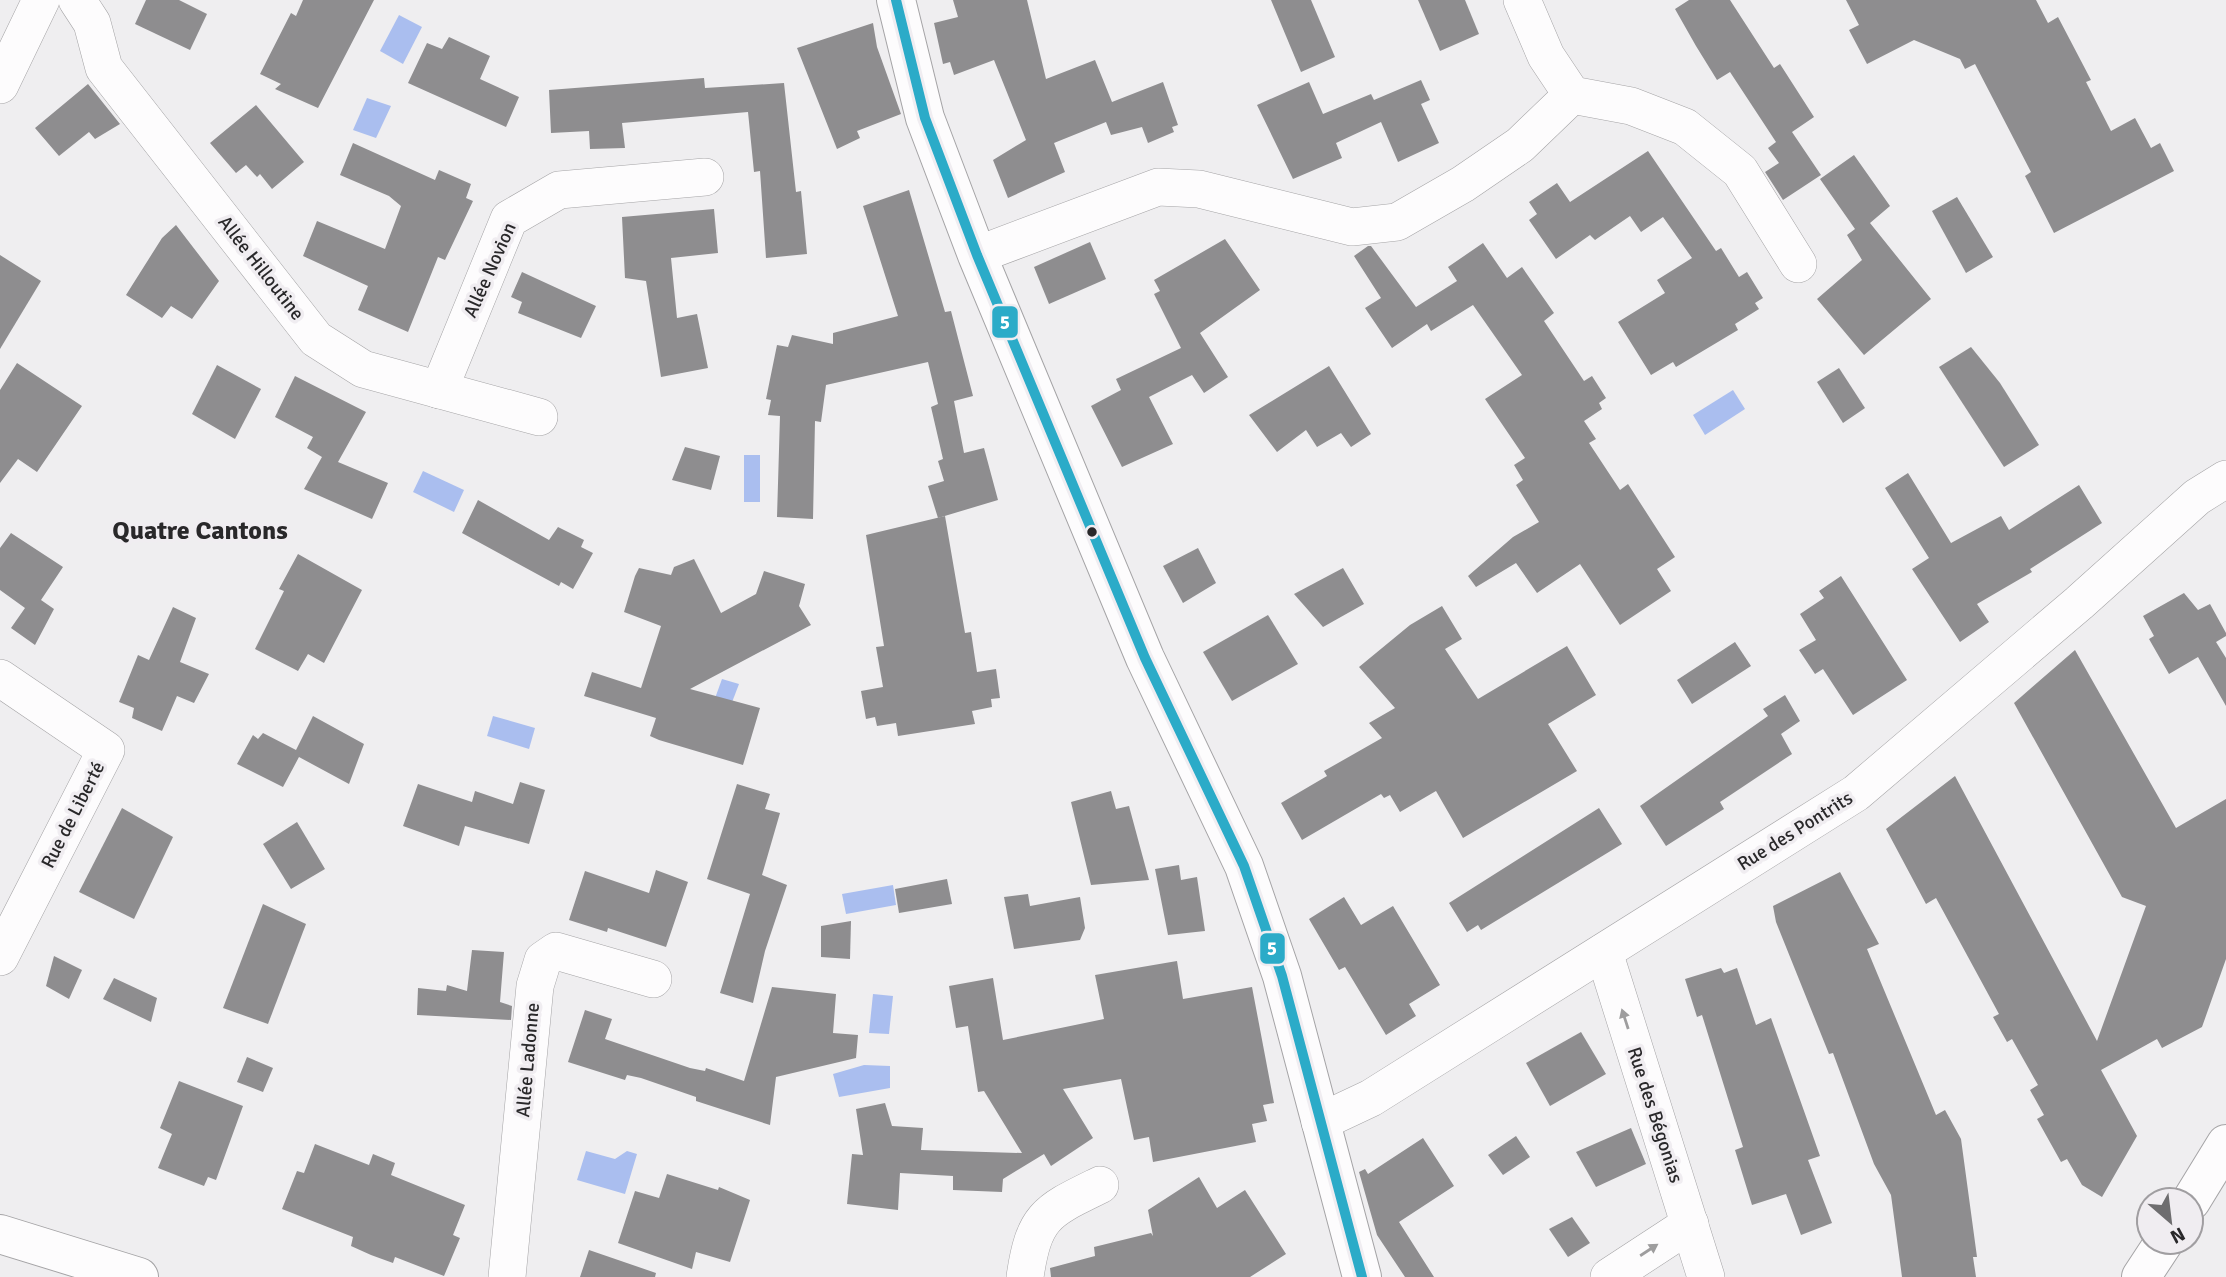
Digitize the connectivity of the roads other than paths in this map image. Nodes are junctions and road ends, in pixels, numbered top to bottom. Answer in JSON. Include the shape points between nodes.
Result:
{"nodes":[{"id":1,"x":41,"y":0,"type":"edge"},
{"id":2,"x":77,"y":0,"type":"edge"},
{"id":3,"x":896,"y":0,"type":"edge"},
{"id":4,"x":1522,"y":0,"type":"edge"},
{"id":5,"x":0,"y":85,"type":"edge"},
{"id":6,"x":1572,"y":95,"type":"junction"},
{"id":7,"x":705,"y":177,"type":"dead end"},
{"id":8,"x":977,"y":255,"type":"junction"},
{"id":9,"x":1798,"y":264,"type":"dead end"},
{"id":10,"x":439,"y":390,"type":"junction"},
{"id":11,"x":538,"y":416,"type":"dead end"},
{"id":12,"x":2226,"y":479,"type":"edge"},
{"id":13,"x":0,"y":678,"type":"edge"},
{"id":14,"x":1604,"y":952,"type":"junction"},
{"id":15,"x":0,"y":957,"type":"edge"},
{"id":16,"x":653,"y":979,"type":"dead end"},
{"id":17,"x":1320,"y":1122,"type":"junction"},
{"id":18,"x":2226,"y":1144,"type":"edge"},
{"id":19,"x":1100,"y":1185,"type":"dead end"},
{"id":20,"x":2200,"y":1186,"type":"edge"},
{"id":21,"x":1690,"y":1224,"type":"junction"},
{"id":22,"x":0,"y":1234,"type":"edge"},
{"id":23,"x":2155,"y":1256,"type":"edge"},
{"id":24,"x":139,"y":1277,"type":"edge"},
{"id":25,"x":507,"y":1277,"type":"edge"},
{"id":26,"x":1025,"y":1277,"type":"edge"},
{"id":27,"x":1362,"y":1277,"type":"edge"},
{"id":28,"x":1609,"y":1277,"type":"edge"},
{"id":29,"x":1706,"y":1277,"type":"edge"},
{"id":30,"x":2141,"y":1277,"type":"edge"}],
"edges":[{"from":1,"to":5,"type":"street"},
{"from":2,"to":10,"type":"street","name":"Allée Hilloutine","via":[[92,23],[104,68],[316,339],[363,369]]},
{"from":3,"to":8,"type":"main road","via":[[925,118]]},
{"from":4,"to":6,"type":"street","via":[[1546,56]]},
{"from":6,"to":8,"type":"street","via":[[1520,145],[1397,222],[1352,227],[1199,188],[1158,187]]},
{"from":6,"to":9,"type":"street","via":[[1631,106],[1685,127],[1740,171]]},
{"from":7,"to":10,"type":"street","name":"Allée Novion","via":[[559,190],[509,219]]},
{"from":8,"to":17,"type":"main road","via":[[1145,658],[1244,866],[1282,976]]},
{"from":10,"to":11,"type":"street","name":"Allée Hilloutine"},
{"from":12,"to":14,"type":"street","name":"Rue des Pontrits","via":[[2197,497],[1856,793]]},
{"from":13,"to":15,"type":"street","name":"Rue de Liberté","via":[[106,750]]},
{"from":14,"to":17,"type":"street","name":"Rue des Pontrits","via":[[1371,1098]]},
{"from":21,"to":14,"type":"street","name":"Rue des Bégonias","one_way":true},
{"from":16,"to":25,"type":"street","name":"Allée Ladonne","via":[[556,950],[543,961],[535,986]]},
{"from":17,"to":27,"type":"main road"},
{"from":18,"to":20,"type":"main road"},
{"from":19,"to":26,"type":"street","via":[[1058,1206],[1044,1219],[1030,1242]]},
{"from":28,"to":21,"type":"street","one_way":true},
{"from":21,"to":29,"type":"street","name":"Rue des Bégonias"},
{"from":22,"to":24,"type":"main road"},
{"from":23,"to":30,"type":"main road"}]}
